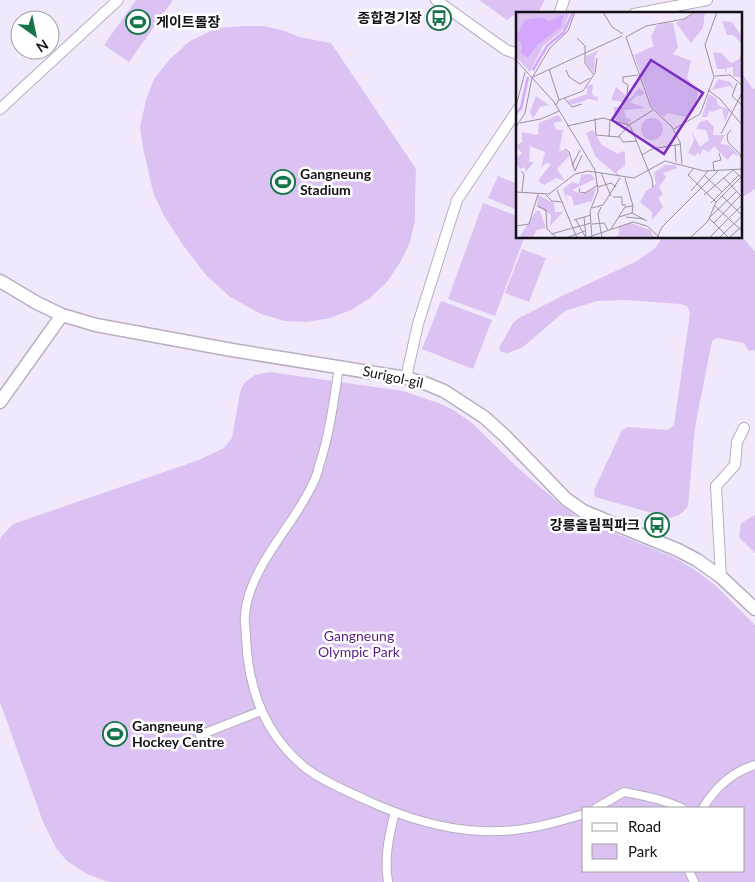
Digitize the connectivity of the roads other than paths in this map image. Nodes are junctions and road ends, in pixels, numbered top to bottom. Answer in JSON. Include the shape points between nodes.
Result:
{"nodes":[{"id":1,"x":118,"y":0,"type":"edge"},
{"id":2,"x":436,"y":0,"type":"edge"},
{"id":3,"x":564,"y":0,"type":"edge"},
{"id":4,"x":707,"y":0,"type":"edge"},
{"id":5,"x":559,"y":12,"type":"edge"},
{"id":6,"x":644,"y":12,"type":"edge"},
{"id":7,"x":516,"y":53,"type":"edge"},
{"id":8,"x":0,"y":109,"type":"edge"},
{"id":9,"x":516,"y":112,"type":"edge"},
{"id":10,"x":0,"y":281,"type":"edge"},
{"id":11,"x":62,"y":315,"type":"junction"},
{"id":12,"x":339,"y":367,"type":"junction"},
{"id":13,"x":406,"y":378,"type":"junction"},
{"id":14,"x":0,"y":402,"type":"edge"},
{"id":15,"x":744,"y":428,"type":"dead end"},
{"id":16,"x":721,"y":577,"type":"junction"},
{"id":17,"x":755,"y":609,"type":"edge"},
{"id":18,"x":261,"y":711,"type":"junction"},
{"id":19,"x":200,"y":735,"type":"dead end"},
{"id":20,"x":755,"y":766,"type":"edge"},
{"id":21,"x":598,"y":807,"type":"edge"},
{"id":22,"x":680,"y":807,"type":"edge"},
{"id":23,"x":704,"y":807,"type":"edge"},
{"id":24,"x":395,"y":812,"type":"junction"},
{"id":25,"x":582,"y":815,"type":"edge"},
{"id":26,"x":388,"y":882,"type":"edge"}],
"edges":[{"from":1,"to":8,"type":"street"},
{"from":2,"to":7,"type":"street","via":[[506,50]]},
{"from":3,"to":5,"type":"street"},
{"from":4,"to":6,"type":"street"},
{"from":9,"to":13,"type":"street","via":[[457,200],[418,324]]},
{"from":10,"to":11,"type":"street","name":"Surigol-gil"},
{"from":11,"to":12,"type":"street","name":"Surigol-gil","via":[[96,325]]},
{"from":11,"to":14,"type":"street"},
{"from":12,"to":13,"type":"street","name":"Surigol-gil"},
{"from":12,"to":18,"type":"street","via":[[324,450],[314,481],[268,555],[248,598],[246,650],[251,681]]},
{"from":13,"to":16,"type":"street","name":"Surigol-gil","via":[[444,391],[484,417],[566,499],[583,511],[678,550]]},
{"from":15,"to":16,"type":"street","via":[[737,442],[735,465],[716,486]]},
{"from":16,"to":17,"type":"street","name":"Surigol-gil"},
{"from":18,"to":19,"type":"street"},
{"from":18,"to":24,"type":"street","via":[[274,736],[309,770]]},
{"from":20,"to":23,"type":"street","via":[[731,776]]},
{"from":21,"to":22,"type":"street","via":[[624,792]]},
{"from":24,"to":25,"type":"street","via":[[443,826],[480,831],[546,826]]},
{"from":24,"to":26,"type":"street","via":[[388,841]]}]}
